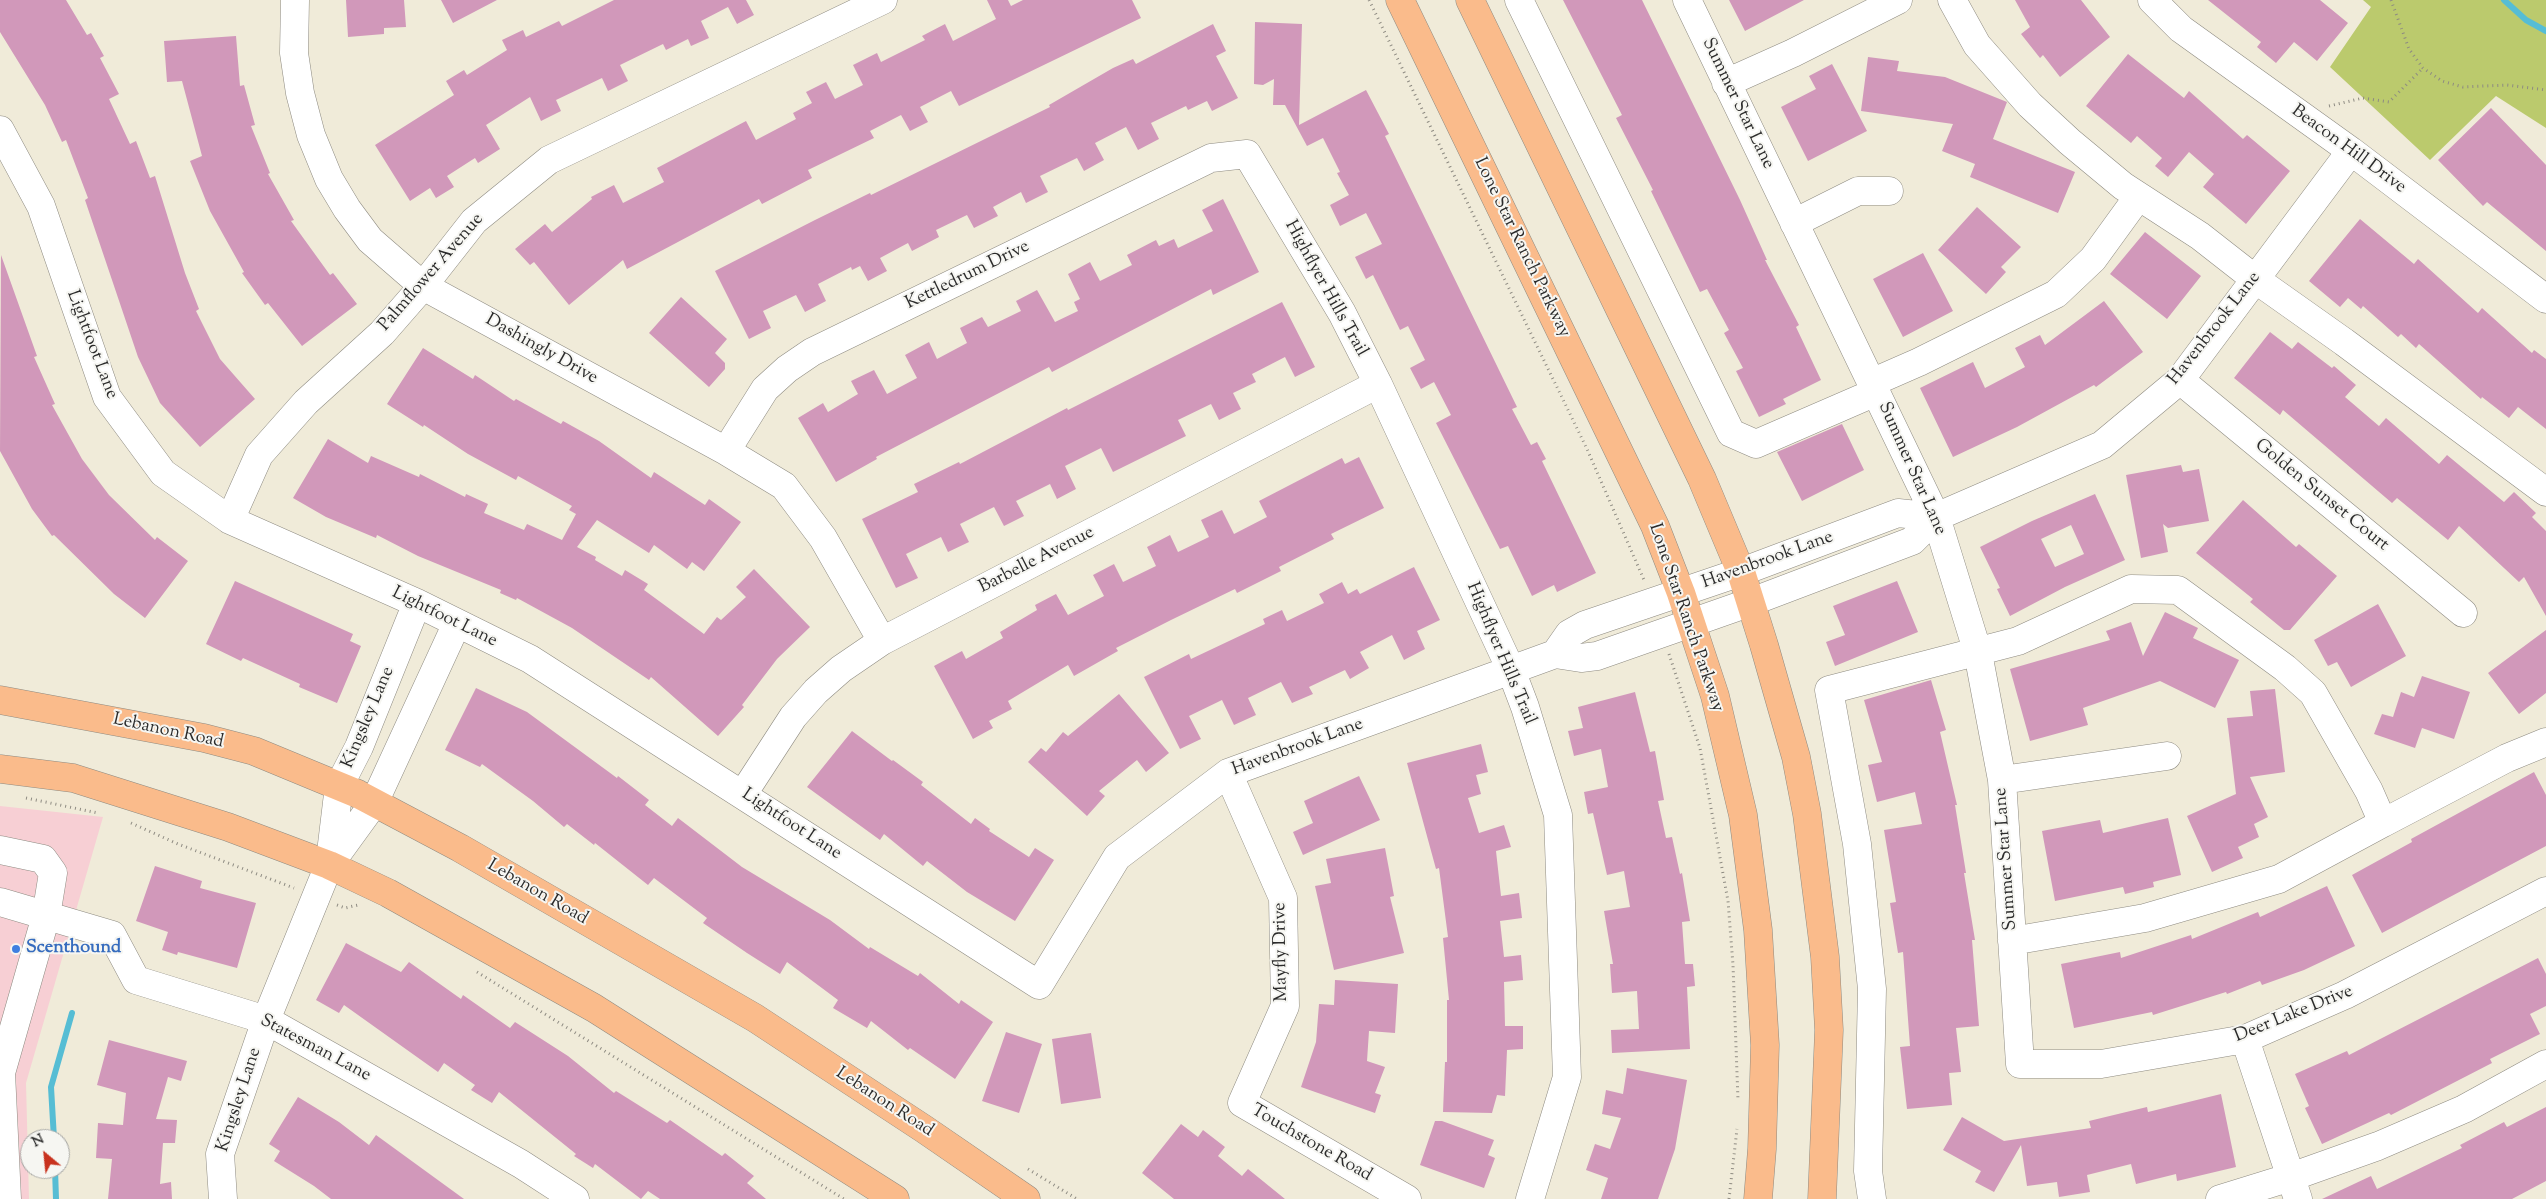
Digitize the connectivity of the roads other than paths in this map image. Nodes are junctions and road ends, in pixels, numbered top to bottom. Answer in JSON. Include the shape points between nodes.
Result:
{"nodes":[{"id":1,"x":295,"y":0,"type":"edge"},
{"id":2,"x":883,"y":0,"type":"edge"},
{"id":3,"x":1400,"y":0,"type":"edge"},
{"id":4,"x":1470,"y":0,"type":"edge"},
{"id":5,"x":1519,"y":0,"type":"edge"},
{"id":6,"x":1687,"y":0,"type":"edge"},
{"id":7,"x":1898,"y":0,"type":"edge"},
{"id":8,"x":1952,"y":0,"type":"edge"},
{"id":9,"x":2152,"y":0,"type":"edge"},
{"id":10,"x":1726,"y":82,"type":"junction"},
{"id":11,"x":0,"y":130,"type":"edge"},
{"id":12,"x":2351,"y":151,"type":"junction"},
{"id":13,"x":1247,"y":154,"type":"joint"},
{"id":14,"x":1889,"y":191,"type":"dead end"},
{"id":15,"x":2138,"y":197,"type":"junction"},
{"id":16,"x":1794,"y":223,"type":"junction"},
{"id":17,"x":2255,"y":279,"type":"junction"},
{"id":18,"x":423,"y":286,"type":"junction"},
{"id":19,"x":2546,"y":299,"type":"edge"},
{"id":20,"x":2180,"y":380,"type":"junction"},
{"id":21,"x":1378,"y":384,"type":"junction"},
{"id":22,"x":1873,"y":388,"type":"junction"},
{"id":23,"x":726,"y":451,"type":"junction"},
{"id":24,"x":2546,"y":492,"type":"edge"},
{"id":25,"x":1936,"y":517,"type":"junction"},
{"id":26,"x":230,"y":520,"type":"junction"},
{"id":27,"x":1741,"y":572,"type":"junction"},
{"id":28,"x":1681,"y":593,"type":"junction"},
{"id":29,"x":1751,"y":602,"type":"junction"},
{"id":30,"x":417,"y":603,"type":"junction"},
{"id":31,"x":2463,"y":613,"type":"dead end"},
{"id":32,"x":457,"y":623,"type":"junction"},
{"id":33,"x":1690,"y":623,"type":"junction"},
{"id":34,"x":882,"y":641,"type":"junction"},
{"id":35,"x":1978,"y":653,"type":"junction"},
{"id":36,"x":1555,"y":654,"type":"junction"},
{"id":37,"x":1511,"y":670,"type":"junction"},
{"id":38,"x":0,"y":700,"type":"edge"},
{"id":39,"x":2546,"y":742,"type":"edge"},
{"id":40,"x":2167,"y":756,"type":"dead end"},
{"id":41,"x":0,"y":768,"type":"edge"},
{"id":42,"x":1228,"y":772,"type":"junction"},
{"id":43,"x":2002,"y":780,"type":"junction"},
{"id":44,"x":339,"y":786,"type":"junction"},
{"id":45,"x":743,"y":794,"type":"junction"},
{"id":46,"x":374,"y":803,"type":"junction"},
{"id":47,"x":2383,"y":823,"type":"junction"},
{"id":48,"x":0,"y":850,"type":"edge"},
{"id":49,"x":329,"y":865,"type":"junction"},
{"id":50,"x":2546,"y":891,"type":"edge"},
{"id":51,"x":0,"y":902,"type":"edge"},
{"id":52,"x":46,"y":916,"type":"junction"},
{"id":53,"x":2012,"y":941,"type":"junction"},
{"id":54,"x":1039,"y":986,"type":"joint"},
{"id":55,"x":266,"y":1020,"type":"junction"},
{"id":56,"x":2245,"y":1039,"type":"junction"},
{"id":57,"x":2020,"y":1064,"type":"joint"},
{"id":58,"x":2546,"y":1064,"type":"edge"},
{"id":59,"x":1242,"y":1103,"type":"joint"},
{"id":60,"x":2294,"y":1188,"type":"edge"},
{"id":61,"x":6,"y":1199,"type":"edge"},
{"id":62,"x":223,"y":1199,"type":"edge"},
{"id":63,"x":575,"y":1199,"type":"edge"},
{"id":64,"x":895,"y":1199,"type":"edge"},
{"id":65,"x":1026,"y":1199,"type":"edge"},
{"id":66,"x":1407,"y":1199,"type":"edge"},
{"id":67,"x":1530,"y":1199,"type":"edge"},
{"id":68,"x":1758,"y":1199,"type":"edge"},
{"id":69,"x":1822,"y":1199,"type":"edge"},
{"id":70,"x":1872,"y":1199,"type":"edge"},
{"id":71,"x":2220,"y":1199,"type":"edge"}],
"edges":[{"from":1,"to":18,"type":"street","name":"Dashingly Drive","via":[[294,53],[300,93],[311,135],[329,178],[370,240]]},
{"from":2,"to":18,"type":"street","name":"Palmflower Avenue","via":[[549,160],[474,221]]},
{"from":3,"to":28,"type":"main road","name":"Lone Star Ranch Parkway","via":[[1601,412],[1655,526]]},
{"from":4,"to":27,"type":"main road","via":[[1686,445]]},
{"from":5,"to":22,"type":"street","via":[[1731,433],[1756,444]]},
{"from":6,"to":10,"type":"street","name":"Summer Star Lane"},
{"from":7,"to":10,"type":"street"},
{"from":8,"to":15,"type":"street","via":[[1977,45],[2030,105]]},
{"from":9,"to":12,"type":"street","name":"Beacon Hill Drive","via":[[2181,29]]},
{"from":10,"to":16,"type":"street","name":"Summer Star Lane"},
{"from":11,"to":26,"type":"street","name":"Lightfoot Lane","via":[[41,206],[107,397],[163,473]]},
{"from":12,"to":17,"type":"street","name":"Havenbrook Lane"},
{"from":12,"to":19,"type":"street","name":"Beacon Hill Drive"},
{"from":13,"to":21,"type":"street","name":"Highflyer Hills Trail","via":[[1342,313]]},
{"from":13,"to":23,"type":"street","name":"Kettledrum Drive","via":[[1211,158],[812,352],[765,389]]},
{"from":14,"to":16,"type":"street","via":[[1858,191]]},
{"from":15,"to":17,"type":"street","via":[[2200,236]]},
{"from":15,"to":22,"type":"street","via":[[2092,259],[2056,294]]},
{"from":16,"to":22,"type":"street","name":"Summer Star Lane"},
{"from":17,"to":20,"type":"street","name":"Havenbrook Lane"},
{"from":17,"to":24,"type":"street"},
{"from":18,"to":23,"type":"street","name":"Dashingly Drive"},
{"from":18,"to":26,"type":"street","name":"Palmflower Avenue","via":[[382,333],[306,402],[259,455]]},
{"from":20,"to":25,"type":"street","name":"Havenbrook Lane","via":[[2102,445]]},
{"from":20,"to":31,"type":"street","name":"Golden Sunset Court"},
{"from":21,"to":34,"type":"street","name":"Barbelle Avenue"},
{"from":21,"to":37,"type":"street","name":"Highflyer Hills Trail"},
{"from":22,"to":25,"type":"street","name":"Summer Star Lane"},
{"from":23,"to":34,"type":"street","name":"Dashingly Drive","via":[[784,486],[823,538]]},
{"from":25,"to":27,"type":"street","name":"Havenbrook Lane","via":[[1898,513]]},
{"from":25,"to":29,"type":"street","name":"Havenbrook Lane","via":[[1912,541]]},
{"from":25,"to":35,"type":"street","name":"Summer Star Lane"},
{"from":26,"to":30,"type":"street","name":"Lightfoot Lane"},
{"from":27,"to":28,"type":"street","name":"Havenbrook Lane"},
{"from":27,"to":29,"type":"main road"},
{"from":28,"to":33,"type":"main road","name":"Lone Star Ranch Parkway"},
{"from":28,"to":36,"type":"street","name":"Havenbrook Lane","via":[[1585,625],[1569,634]]},
{"from":29,"to":33,"type":"street","name":"Havenbrook Lane"},
{"from":29,"to":69,"type":"main road","via":[[1796,757],[1817,881],[1829,1030]]},
{"from":30,"to":32,"type":"street","name":"Lightfoot Lane"},
{"from":30,"to":44,"type":"street","name":"Kingsley Lane","via":[[359,747]]},
{"from":32,"to":45,"type":"street","name":"Lightfoot Lane","via":[[530,659]]},
{"from":32,"to":46,"type":"street","name":"Kingsley Lane"},
{"from":33,"to":36,"type":"street","name":"Havenbrook Lane","via":[[1597,656],[1581,658]]},
{"from":33,"to":68,"type":"main road","name":"Lone Star Ranch Parkway","via":[[1715,696],[1734,769],[1752,873],[1765,1045]]},
{"from":34,"to":45,"type":"street","name":"Barbelle Avenue","via":[[816,691]]},
{"from":35,"to":43,"type":"street","name":"Summer Star Lane"},
{"from":35,"to":47,"type":"street","via":[[2018,641],[2131,589],[2178,590],[2285,668],[2313,693],[2369,791]]},
{"from":35,"to":70,"type":"street","via":[[1829,690],[1857,844],[1872,989],[1868,1171]]},
{"from":36,"to":37,"type":"street","name":"Havenbrook Lane"},
{"from":37,"to":42,"type":"street","name":"Havenbrook Lane"},
{"from":37,"to":67,"type":"street","name":"Highflyer Hills Trail","via":[[1558,815],[1562,905],[1567,1077]]},
{"from":38,"to":44,"type":"main road","name":"Lebanon Road","via":[[204,738],[254,751]]},
{"from":39,"to":47,"type":"street","via":[[2506,758]]},
{"from":40,"to":43,"type":"street"},
{"from":41,"to":49,"type":"main road","via":[[73,778],[228,826]]},
{"from":42,"to":54,"type":"street","name":"Havenbrook Lane","via":[[1117,857]]},
{"from":42,"to":59,"type":"street","name":"Mayfly Drive","via":[[1282,898],[1285,1006]]},
{"from":43,"to":53,"type":"street","name":"Summer Star Lane"},
{"from":44,"to":46,"type":"main road","name":"Lebanon Road"},
{"from":44,"to":49,"type":"street","name":"Kingsley Lane"},
{"from":45,"to":54,"type":"street","name":"Lightfoot Lane"},
{"from":46,"to":49,"type":"street","name":"Kingsley Lane"},
{"from":46,"to":65,"type":"main road","name":"Lebanon Road","via":[[469,853],[755,1018]]},
{"from":47,"to":53,"type":"street","via":[[2279,879],[2145,918]]},
{"from":48,"to":52,"type":"street","via":[[43,860],[53,873]]},
{"from":49,"to":55,"type":"street","name":"Kingsley Lane"},
{"from":49,"to":64,"type":"main road","via":[[388,893],[594,1008]]},
{"from":50,"to":56,"type":"street","name":"Deer Lake Drive","via":[[2345,995]]},
{"from":51,"to":52,"type":"street","name":"Statesman Lane"},
{"from":52,"to":55,"type":"street","name":"Statesman Lane","via":[[112,936],[136,980]]},
{"from":52,"to":61,"type":"street","via":[[1,1073]]},
{"from":53,"to":57,"type":"street","name":"Summer Star Lane"},
{"from":55,"to":62,"type":"street","name":"Kingsley Lane","via":[[220,1154]]},
{"from":55,"to":63,"type":"street","name":"Statesman Lane","via":[[521,1164]]},
{"from":56,"to":57,"type":"street","name":"Deer Lake Drive","via":[[2101,1064]]},
{"from":56,"to":60,"type":"street"},
{"from":58,"to":60,"type":"street","via":[[2464,1108]]},
{"from":59,"to":66,"type":"street","name":"Touchstone Road"},
{"from":60,"to":71,"type":"street"}]}
